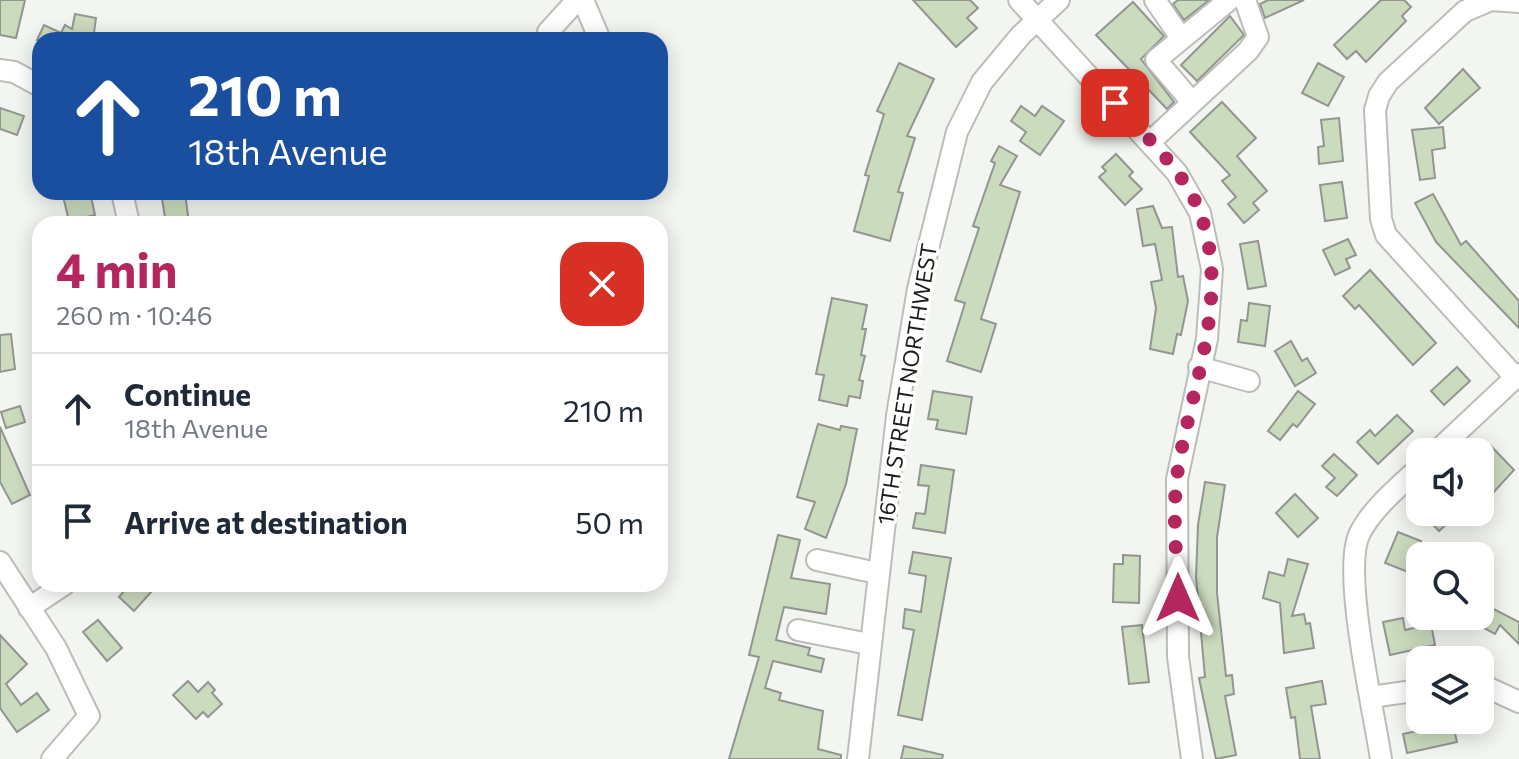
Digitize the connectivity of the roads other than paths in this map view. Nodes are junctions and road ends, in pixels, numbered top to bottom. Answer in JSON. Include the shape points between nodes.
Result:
{"nodes":[{"id":1,"x":580,"y":0,"type":"edge"},
{"id":2,"x":1019,"y":0,"type":"edge"},
{"id":3,"x":1059,"y":0,"type":"edge"},
{"id":4,"x":1155,"y":0,"type":"edge"},
{"id":5,"x":1229,"y":0,"type":"edge"},
{"id":6,"x":1245,"y":0,"type":"edge"},
{"id":7,"x":1519,"y":2,"type":"edge"},
{"id":8,"x":1038,"y":20,"type":"junction"},
{"id":9,"x":548,"y":32,"type":"dead end"},
{"id":10,"x":596,"y":32,"type":"edge"},
{"id":11,"x":1181,"y":38,"type":"junction"},
{"id":12,"x":0,"y":70,"type":"edge"},
{"id":13,"x":32,"y":82,"type":"edge"},
{"id":14,"x":1192,"y":102,"type":"junction"},
{"id":15,"x":1150,"y":142,"type":"junction"},
{"id":16,"x":1199,"y":367,"type":"junction"},
{"id":17,"x":1517,"y":376,"type":"edge"},
{"id":18,"x":1249,"y":381,"type":"dead end"},
{"id":19,"x":1451,"y":438,"type":"edge"},
{"id":20,"x":1406,"y":481,"type":"edge"},
{"id":21,"x":817,"y":560,"type":"dead end"},
{"id":22,"x":0,"y":562,"type":"edge"},
{"id":23,"x":877,"y":573,"type":"junction"},
{"id":24,"x":53,"y":592,"type":"edge"},
{"id":25,"x":29,"y":608,"type":"junction"},
{"id":26,"x":798,"y":630,"type":"dead end"},
{"id":27,"x":869,"y":644,"type":"junction"},
{"id":28,"x":1494,"y":688,"type":"edge"},
{"id":29,"x":1406,"y":692,"type":"edge"},
{"id":30,"x":1371,"y":697,"type":"junction"},
{"id":31,"x":1519,"y":702,"type":"edge"},
{"id":32,"x":52,"y":759,"type":"edge"},
{"id":33,"x":858,"y":759,"type":"edge"},
{"id":34,"x":1192,"y":759,"type":"edge"},
{"id":35,"x":1381,"y":759,"type":"edge"}],
"edges":[{"from":1,"to":9,"type":"street"},
{"from":1,"to":10,"type":"street"},
{"from":2,"to":8,"type":"street"},
{"from":3,"to":8,"type":"street","name":"16TH STREET NORTHWEST"},
{"from":4,"to":11,"type":"street"},
{"from":5,"to":11,"type":"street"},
{"from":6,"to":14,"type":"street","via":[[1258,37]]},
{"from":7,"to":17,"type":"street","via":[[1491,0],[1465,11],[1388,82],[1375,110],[1386,235]]},
{"from":8,"to":15,"type":"street"},
{"from":8,"to":23,"type":"street","name":"16TH STREET NORTHWEST","via":[[982,82],[957,132],[918,289]]},
{"from":11,"to":14,"type":"street","via":[[1156,60]]},
{"from":12,"to":13,"type":"street"},
{"from":14,"to":15,"type":"street"},
{"from":15,"to":16,"type":"street","via":[[1177,173],[1200,213],[1212,269],[1207,339]]},
{"from":16,"to":18,"type":"street"},
{"from":16,"to":34,"type":"street","via":[[1177,479],[1178,657]]},
{"from":17,"to":19,"type":"street"},
{"from":20,"to":30,"type":"street","via":[[1358,536],[1353,575]]},
{"from":21,"to":23,"type":"street"},
{"from":22,"to":25,"type":"street"},
{"from":23,"to":27,"type":"street","name":"16TH STREET NORTHWEST"},
{"from":24,"to":25,"type":"street"},
{"from":25,"to":32,"type":"street","via":[[56,648],[89,716]]},
{"from":26,"to":27,"type":"street"},
{"from":27,"to":33,"type":"street","name":"16TH STREET NORTHWEST"},
{"from":28,"to":31,"type":"street"},
{"from":29,"to":30,"type":"street"},
{"from":30,"to":35,"type":"street"}]}
